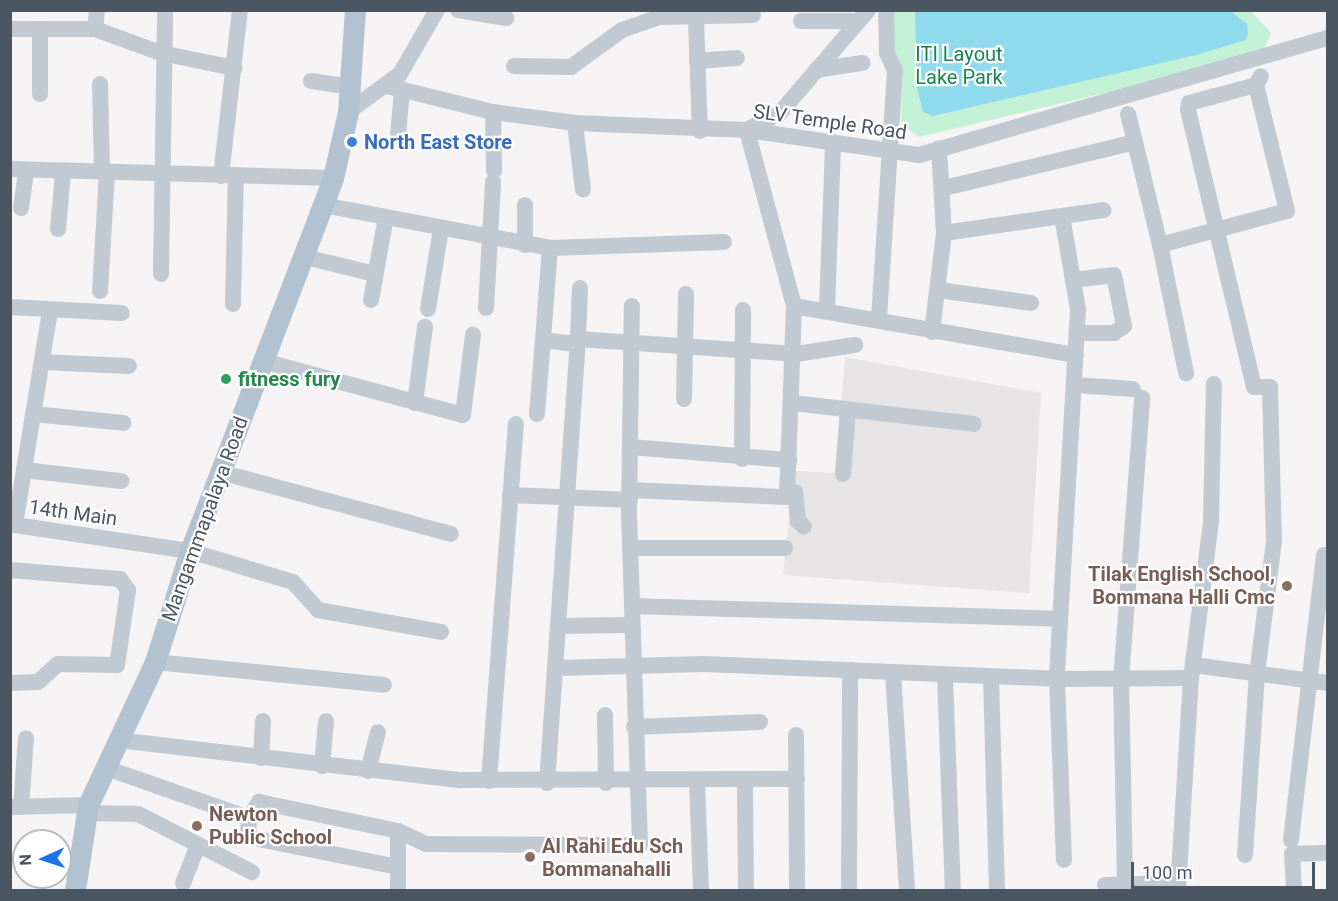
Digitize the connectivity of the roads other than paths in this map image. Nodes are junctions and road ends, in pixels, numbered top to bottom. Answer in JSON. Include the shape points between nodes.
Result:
{"nodes":[{"id":1,"x":97,"y":10,"type":"edge"},
{"id":2,"x":165,"y":10,"type":"edge"},
{"id":3,"x":240,"y":10,"type":"edge"},
{"id":4,"x":355,"y":10,"type":"edge"},
{"id":5,"x":437,"y":10,"type":"edge"},
{"id":6,"x":458,"y":10,"type":"edge"},
{"id":7,"x":886,"y":10,"type":"edge"},
{"id":8,"x":753,"y":15,"type":"dead end"},
{"id":9,"x":863,"y":16,"type":"edge"},
{"id":10,"x":506,"y":18,"type":"dead end"},
{"id":11,"x":696,"y":19,"type":"junction"},
{"id":12,"x":801,"y":21,"type":"dead end"},
{"id":13,"x":94,"y":28,"type":"junction"},
{"id":14,"x":10,"y":29,"type":"edge"},
{"id":15,"x":40,"y":29,"type":"junction"},
{"id":16,"x":1328,"y":38,"type":"edge"},
{"id":17,"x":161,"y":53,"type":"junction"},
{"id":18,"x":737,"y":58,"type":"dead end"},
{"id":19,"x":1269,"y":59,"type":"junction"},
{"id":20,"x":697,"y":61,"type":"junction"},
{"id":21,"x":862,"y":63,"type":"dead end"},
{"id":22,"x":514,"y":66,"type":"dead end"},
{"id":23,"x":234,"y":68,"type":"junction"},
{"id":24,"x":816,"y":70,"type":"junction"},
{"id":25,"x":310,"y":81,"type":"dead end"},
{"id":26,"x":100,"y":84,"type":"dead end"},
{"id":27,"x":1256,"y":85,"type":"junction"},
{"id":28,"x":351,"y":87,"type":"junction"},
{"id":29,"x":394,"y":87,"type":"junction"},
{"id":30,"x":40,"y":94,"type":"dead end"},
{"id":31,"x":348,"y":112,"type":"junction"},
{"id":32,"x":493,"y":112,"type":"junction"},
{"id":33,"x":1128,"y":114,"type":"dead end"},
{"id":34,"x":575,"y":123,"type":"junction"},
{"id":35,"x":747,"y":130,"type":"junction"},
{"id":36,"x":700,"y":131,"type":"junction"},
{"id":37,"x":398,"y":136,"type":"dead end"},
{"id":38,"x":833,"y":142,"type":"junction"},
{"id":39,"x":1134,"y":142,"type":"junction"},
{"id":40,"x":939,"y":148,"type":"junction"},
{"id":41,"x":888,"y":152,"type":"junction"},
{"id":42,"x":18,"y":171,"type":"edge"},
{"id":43,"x":63,"y":173,"type":"junction"},
{"id":44,"x":105,"y":173,"type":"junction"},
{"id":45,"x":166,"y":176,"type":"junction"},
{"id":46,"x":229,"y":176,"type":"junction"},
{"id":47,"x":333,"y":178,"type":"junction"},
{"id":48,"x":944,"y":188,"type":"junction"},
{"id":49,"x":583,"y":190,"type":"dead end"},
{"id":50,"x":322,"y":205,"type":"junction"},
{"id":51,"x":525,"y":205,"type":"dead end"},
{"id":52,"x":21,"y":208,"type":"dead end"},
{"id":53,"x":1104,"y":210,"type":"dead end"},
{"id":54,"x":1062,"y":216,"type":"junction"},
{"id":55,"x":386,"y":217,"type":"junction"},
{"id":56,"x":58,"y":229,"type":"dead end"},
{"id":57,"x":441,"y":229,"type":"junction"},
{"id":58,"x":1218,"y":232,"type":"junction"},
{"id":59,"x":944,"y":233,"type":"junction"},
{"id":60,"x":490,"y":240,"type":"junction"},
{"id":61,"x":724,"y":242,"type":"dead end"},
{"id":62,"x":525,"y":245,"type":"junction"},
{"id":63,"x":1160,"y":245,"type":"junction"},
{"id":64,"x":550,"y":248,"type":"junction"},
{"id":65,"x":305,"y":257,"type":"junction"},
{"id":66,"x":162,"y":274,"type":"dead end"},
{"id":67,"x":375,"y":274,"type":"junction"},
{"id":68,"x":1073,"y":279,"type":"junction"},
{"id":69,"x":580,"y":288,"type":"dead end"},
{"id":70,"x":939,"y":290,"type":"junction"},
{"id":71,"x":100,"y":291,"type":"dead end"},
{"id":72,"x":686,"y":294,"type":"dead end"},
{"id":73,"x":371,"y":300,"type":"dead end"},
{"id":74,"x":1032,"y":303,"type":"dead end"},
{"id":75,"x":233,"y":304,"type":"dead end"},
{"id":76,"x":632,"y":306,"type":"dead end"},
{"id":77,"x":794,"y":306,"type":"junction"},
{"id":78,"x":10,"y":307,"type":"edge"},
{"id":79,"x":428,"y":309,"type":"dead end"},
{"id":80,"x":486,"y":309,"type":"dead end"},
{"id":81,"x":827,"y":309,"type":"junction"},
{"id":82,"x":743,"y":310,"type":"dead end"},
{"id":83,"x":50,"y":311,"type":"junction"},
{"id":84,"x":122,"y":313,"type":"dead end"},
{"id":85,"x":879,"y":318,"type":"junction"},
{"id":86,"x":425,"y":327,"type":"dead end"},
{"id":87,"x":932,"y":332,"type":"junction"},
{"id":88,"x":1077,"y":333,"type":"junction"},
{"id":89,"x":473,"y":335,"type":"dead end"},
{"id":90,"x":543,"y":340,"type":"junction"},
{"id":91,"x":578,"y":341,"type":"junction"},
{"id":92,"x":631,"y":342,"type":"junction"},
{"id":93,"x":855,"y":345,"type":"dead end"},
{"id":94,"x":686,"y":348,"type":"junction"},
{"id":95,"x":743,"y":350,"type":"junction"},
{"id":96,"x":796,"y":354,"type":"junction"},
{"id":97,"x":1076,"y":355,"type":"junction"},
{"id":98,"x":263,"y":361,"type":"junction"},
{"id":99,"x":42,"y":362,"type":"junction"},
{"id":100,"x":129,"y":366,"type":"dead end"},
{"id":101,"x":1186,"y":373,"type":"dead end"},
{"id":102,"x":1214,"y":384,"type":"dead end"},
{"id":103,"x":1075,"y":385,"type":"junction"},
{"id":104,"x":684,"y":399,"type":"dead end"},
{"id":105,"x":415,"y":403,"type":"junction"},
{"id":106,"x":793,"y":403,"type":"junction"},
{"id":107,"x":848,"y":410,"type":"junction"},
{"id":108,"x":33,"y":414,"type":"junction"},
{"id":109,"x":537,"y":414,"type":"dead end"},
{"id":110,"x":124,"y":423,"type":"dead end"},
{"id":111,"x":516,"y":424,"type":"dead end"},
{"id":112,"x":974,"y":424,"type":"dead end"},
{"id":113,"x":630,"y":447,"type":"junction"},
{"id":114,"x":742,"y":459,"type":"junction"},
{"id":115,"x":789,"y":460,"type":"junction"},
{"id":116,"x":24,"y":470,"type":"junction"},
{"id":117,"x":220,"y":472,"type":"junction"},
{"id":118,"x":843,"y":474,"type":"dead end"},
{"id":119,"x":121,"y":481,"type":"dead end"},
{"id":120,"x":788,"y":490,"type":"junction"},
{"id":121,"x":510,"y":495,"type":"junction"},
{"id":122,"x":630,"y":495,"type":"junction"},
{"id":123,"x":565,"y":499,"type":"junction"},
{"id":124,"x":804,"y":527,"type":"dead end"},
{"id":125,"x":451,"y":534,"type":"dead end"},
{"id":126,"x":630,"y":548,"type":"junction"},
{"id":127,"x":785,"y":548,"type":"dead end"},
{"id":128,"x":190,"y":551,"type":"junction"},
{"id":129,"x":1324,"y":555,"type":"dead end"},
{"id":130,"x":10,"y":570,"type":"edge"},
{"id":131,"x":632,"y":606,"type":"junction"},
{"id":132,"x":1059,"y":619,"type":"junction"},
{"id":133,"x":632,"y":625,"type":"junction"},
{"id":134,"x":559,"y":626,"type":"junction"},
{"id":135,"x":441,"y":632,"type":"dead end"},
{"id":136,"x":155,"y":662,"type":"junction"},
{"id":137,"x":633,"y":666,"type":"junction"},
{"id":138,"x":557,"y":668,"type":"junction"},
{"id":139,"x":850,"y":670,"type":"junction"},
{"id":140,"x":1192,"y":672,"type":"junction"},
{"id":141,"x":893,"y":673,"type":"junction"},
{"id":142,"x":1257,"y":674,"type":"junction"},
{"id":143,"x":945,"y":676,"type":"junction"},
{"id":144,"x":992,"y":677,"type":"junction"},
{"id":145,"x":1057,"y":680,"type":"junction"},
{"id":146,"x":1121,"y":680,"type":"junction"},
{"id":147,"x":1306,"y":680,"type":"junction"},
{"id":148,"x":10,"y":683,"type":"edge"},
{"id":149,"x":1328,"y":683,"type":"edge"},
{"id":150,"x":384,"y":685,"type":"dead end"},
{"id":151,"x":605,"y":715,"type":"dead end"},
{"id":152,"x":263,"y":721,"type":"dead end"},
{"id":153,"x":326,"y":721,"type":"dead end"},
{"id":154,"x":760,"y":722,"type":"dead end"},
{"id":155,"x":634,"y":727,"type":"junction"},
{"id":156,"x":378,"y":732,"type":"dead end"},
{"id":157,"x":796,"y":735,"type":"dead end"},
{"id":158,"x":26,"y":738,"type":"dead end"},
{"id":159,"x":118,"y":740,"type":"junction"},
{"id":160,"x":261,"y":758,"type":"junction"},
{"id":161,"x":322,"y":766,"type":"junction"},
{"id":162,"x":106,"y":768,"type":"junction"},
{"id":163,"x":368,"y":771,"type":"junction"},
{"id":164,"x":797,"y":779,"type":"junction"},
{"id":165,"x":745,"y":780,"type":"junction"},
{"id":166,"x":489,"y":781,"type":"junction"},
{"id":167,"x":697,"y":781,"type":"junction"},
{"id":168,"x":638,"y":782,"type":"junction"},
{"id":169,"x":547,"y":783,"type":"junction"},
{"id":170,"x":606,"y":783,"type":"junction"},
{"id":171,"x":16,"y":807,"type":"edge"},
{"id":172,"x":87,"y":809,"type":"junction"},
{"id":173,"x":249,"y":818,"type":"junction"},
{"id":174,"x":398,"y":831,"type":"junction"},
{"id":175,"x":1291,"y":840,"type":"dead end"},
{"id":176,"x":198,"y":845,"type":"junction"},
{"id":177,"x":1328,"y":853,"type":"edge"},
{"id":178,"x":1245,"y":855,"type":"dead end"},
{"id":179,"x":1064,"y":860,"type":"dead end"},
{"id":180,"x":398,"y":867,"type":"junction"},
{"id":181,"x":252,"y":872,"type":"dead end"},
{"id":182,"x":1125,"y":882,"type":"junction"},
{"id":183,"x":183,"y":883,"type":"dead end"},
{"id":184,"x":1105,"y":885,"type":"dead end"},
{"id":185,"x":1178,"y":887,"type":"edge"},
{"id":186,"x":75,"y":891,"type":"edge"},
{"id":187,"x":398,"y":891,"type":"edge"},
{"id":188,"x":701,"y":891,"type":"edge"},
{"id":189,"x":746,"y":891,"type":"edge"},
{"id":190,"x":797,"y":891,"type":"edge"},
{"id":191,"x":849,"y":891,"type":"edge"},
{"id":192,"x":907,"y":891,"type":"edge"},
{"id":193,"x":953,"y":891,"type":"edge"},
{"id":194,"x":996,"y":891,"type":"edge"},
{"id":195,"x":1294,"y":891,"type":"edge"}],
"edges":[{"from":1,"to":13,"type":"street"},
{"from":2,"to":17,"type":"street"},
{"from":3,"to":23,"type":"street"},
{"from":4,"to":28,"type":"main road","name":"Mangammapalaya Road"},
{"from":5,"to":29,"type":"street"},
{"from":6,"to":10,"type":"street"},
{"from":7,"to":41,"type":"street","via":[[887,53],[895,71]]},
{"from":8,"to":11,"type":"street"},
{"from":9,"to":12,"type":"street"},
{"from":9,"to":24,"type":"street"},
{"from":11,"to":20,"type":"street"},
{"from":11,"to":22,"type":"street","via":[[659,17],[622,30],[572,67]]},
{"from":13,"to":15,"type":"street"},
{"from":13,"to":17,"type":"street"},
{"from":14,"to":15,"type":"street"},
{"from":15,"to":30,"type":"street"},
{"from":16,"to":19,"type":"street","name":"SLV Temple Road"},
{"from":17,"to":23,"type":"street"},
{"from":17,"to":45,"type":"street"},
{"from":18,"to":20,"type":"street"},
{"from":19,"to":27,"type":"street"},
{"from":19,"to":40,"type":"street","name":"SLV Temple Road"},
{"from":20,"to":36,"type":"street"},
{"from":21,"to":24,"type":"street"},
{"from":23,"to":46,"type":"street"},
{"from":24,"to":35,"type":"street","via":[[779,114]]},
{"from":25,"to":28,"type":"street"},
{"from":26,"to":44,"type":"street"},
{"from":27,"to":58,"type":"street","via":[[1189,103]]},
{"from":27,"to":58,"type":"street","via":[[1287,211]]},
{"from":28,"to":31,"type":"main road","name":"Mangammapalaya Road"},
{"from":29,"to":31,"type":"street"},
{"from":29,"to":32,"type":"street","name":"SLV Temple Road"},
{"from":29,"to":37,"type":"street"},
{"from":31,"to":47,"type":"main road","name":"Mangammapalaya Road"},
{"from":32,"to":34,"type":"street","name":"SLV Temple Road"},
{"from":32,"to":60,"type":"street"},
{"from":33,"to":39,"type":"street"},
{"from":34,"to":36,"type":"street","name":"SLV Temple Road"},
{"from":34,"to":49,"type":"street"},
{"from":35,"to":36,"type":"street","name":"SLV Temple Road"},
{"from":35,"to":38,"type":"street","name":"SLV Temple Road"},
{"from":35,"to":77,"type":"street"},
{"from":38,"to":41,"type":"street","name":"SLV Temple Road"},
{"from":38,"to":81,"type":"street"},
{"from":39,"to":48,"type":"street"},
{"from":39,"to":63,"type":"street"},
{"from":40,"to":41,"type":"street","name":"SLV Temple Road","via":[[919,155]]},
{"from":40,"to":48,"type":"street"},
{"from":41,"to":85,"type":"street"},
{"from":42,"to":43,"type":"street"},
{"from":42,"to":52,"type":"street"},
{"from":43,"to":44,"type":"street"},
{"from":43,"to":56,"type":"street"},
{"from":44,"to":45,"type":"street"},
{"from":44,"to":71,"type":"street"},
{"from":45,"to":46,"type":"street"},
{"from":45,"to":66,"type":"street"},
{"from":46,"to":47,"type":"street"},
{"from":46,"to":75,"type":"street"},
{"from":47,"to":50,"type":"main road","name":"Mangammapalaya Road"},
{"from":48,"to":59,"type":"street"},
{"from":50,"to":55,"type":"street"},
{"from":50,"to":65,"type":"main road","name":"Mangammapalaya Road"},
{"from":51,"to":62,"type":"street"},
{"from":53,"to":54,"type":"street"},
{"from":54,"to":59,"type":"street"},
{"from":54,"to":68,"type":"street"},
{"from":55,"to":57,"type":"street"},
{"from":55,"to":67,"type":"street"},
{"from":57,"to":60,"type":"street"},
{"from":57,"to":79,"type":"street"},
{"from":58,"to":63,"type":"street"},
{"from":58,"to":142,"type":"street","via":[[1254,387],[1270,387],[1274,542]]},
{"from":59,"to":70,"type":"street"},
{"from":60,"to":62,"type":"street"},
{"from":60,"to":80,"type":"street"},
{"from":61,"to":64,"type":"street"},
{"from":62,"to":64,"type":"street"},
{"from":63,"to":101,"type":"street"},
{"from":64,"to":90,"type":"street"},
{"from":65,"to":67,"type":"street"},
{"from":65,"to":98,"type":"main road","name":"Mangammapalaya Road"},
{"from":67,"to":73,"type":"street"},
{"from":68,"to":88,"type":"street"},
{"from":68,"to":88,"type":"street","via":[[1114,275],[1125,326],[1114,333]]},
{"from":69,"to":91,"type":"street"},
{"from":70,"to":74,"type":"street"},
{"from":70,"to":87,"type":"street"},
{"from":72,"to":94,"type":"street"},
{"from":76,"to":92,"type":"street"},
{"from":77,"to":81,"type":"street"},
{"from":77,"to":96,"type":"street"},
{"from":78,"to":83,"type":"street"},
{"from":81,"to":85,"type":"street"},
{"from":82,"to":95,"type":"street"},
{"from":83,"to":84,"type":"street"},
{"from":83,"to":99,"type":"street","name":"14th Main"},
{"from":85,"to":87,"type":"street"},
{"from":86,"to":105,"type":"street"},
{"from":87,"to":97,"type":"street"},
{"from":88,"to":97,"type":"street"},
{"from":89,"to":105,"type":"street","via":[[467,414]]},
{"from":90,"to":91,"type":"street"},
{"from":90,"to":109,"type":"street"},
{"from":91,"to":92,"type":"street"},
{"from":91,"to":123,"type":"street"},
{"from":92,"to":94,"type":"street"},
{"from":92,"to":113,"type":"street"},
{"from":93,"to":96,"type":"street"},
{"from":94,"to":95,"type":"street"},
{"from":94,"to":104,"type":"street"},
{"from":95,"to":96,"type":"street"},
{"from":95,"to":114,"type":"street"},
{"from":96,"to":106,"type":"street"},
{"from":97,"to":103,"type":"street"},
{"from":98,"to":105,"type":"street"},
{"from":98,"to":117,"type":"main road","name":"Mangammapalaya Road"},
{"from":99,"to":100,"type":"street"},
{"from":99,"to":108,"type":"street","name":"14th Main"},
{"from":102,"to":140,"type":"street","via":[[1211,522]]},
{"from":103,"to":132,"type":"street"},
{"from":103,"to":146,"type":"street","via":[[1138,393]]},
{"from":106,"to":107,"type":"street"},
{"from":106,"to":115,"type":"street"},
{"from":107,"to":112,"type":"street"},
{"from":107,"to":118,"type":"street"},
{"from":108,"to":110,"type":"street"},
{"from":108,"to":116,"type":"street","name":"14th Main"},
{"from":111,"to":121,"type":"street"},
{"from":113,"to":114,"type":"street"},
{"from":113,"to":122,"type":"street"},
{"from":114,"to":115,"type":"street"},
{"from":115,"to":120,"type":"street"},
{"from":116,"to":119,"type":"street"},
{"from":116,"to":128,"type":"street","name":"14th Main","via":[[15,525]]},
{"from":117,"to":125,"type":"street"},
{"from":117,"to":128,"type":"main road","name":"Mangammapalaya Road"},
{"from":120,"to":122,"type":"street","via":[[787,498]]},
{"from":120,"to":124,"type":"street","via":[[795,492],[798,521]]},
{"from":121,"to":123,"type":"street"},
{"from":121,"to":166,"type":"street"},
{"from":122,"to":123,"type":"street"},
{"from":122,"to":126,"type":"street"},
{"from":123,"to":134,"type":"street"},
{"from":126,"to":127,"type":"street"},
{"from":126,"to":131,"type":"street"},
{"from":128,"to":135,"type":"street","name":"14th Main","via":[[293,582],[311,607],[323,611]]},
{"from":128,"to":136,"type":"main road","name":"Mangammapalaya Road"},
{"from":129,"to":147,"type":"street"},
{"from":130,"to":148,"type":"street","via":[[120,579],[128,590],[117,665],[58,664],[38,682]]},
{"from":131,"to":132,"type":"street"},
{"from":131,"to":133,"type":"street"},
{"from":132,"to":145,"type":"street"},
{"from":133,"to":134,"type":"street"},
{"from":133,"to":137,"type":"street"},
{"from":134,"to":138,"type":"street"},
{"from":136,"to":150,"type":"street"},
{"from":136,"to":159,"type":"main road","name":"Mangammapalaya Road"},
{"from":137,"to":138,"type":"street"},
{"from":137,"to":139,"type":"street"},
{"from":137,"to":155,"type":"street"},
{"from":138,"to":169,"type":"street"},
{"from":139,"to":141,"type":"street"},
{"from":139,"to":191,"type":"street"},
{"from":140,"to":142,"type":"street"},
{"from":140,"to":146,"type":"street"},
{"from":140,"to":185,"type":"street"},
{"from":141,"to":143,"type":"street"},
{"from":141,"to":192,"type":"street"},
{"from":142,"to":147,"type":"street"},
{"from":142,"to":178,"type":"street"},
{"from":143,"to":144,"type":"street"},
{"from":143,"to":193,"type":"street"},
{"from":144,"to":145,"type":"street"},
{"from":144,"to":194,"type":"street"},
{"from":145,"to":146,"type":"street"},
{"from":145,"to":179,"type":"street"},
{"from":146,"to":182,"type":"street"},
{"from":147,"to":149,"type":"street"},
{"from":147,"to":175,"type":"street"},
{"from":151,"to":170,"type":"street"},
{"from":152,"to":160,"type":"street"},
{"from":153,"to":161,"type":"street"},
{"from":154,"to":155,"type":"street"},
{"from":155,"to":168,"type":"street"},
{"from":156,"to":163,"type":"street"},
{"from":157,"to":164,"type":"street"},
{"from":158,"to":171,"type":"street"},
{"from":159,"to":160,"type":"street"},
{"from":159,"to":162,"type":"main road","name":"Mangammapalaya Road"},
{"from":160,"to":161,"type":"street"},
{"from":161,"to":163,"type":"street"},
{"from":162,"to":172,"type":"main road","name":"Mangammapalaya Road"},
{"from":162,"to":173,"type":"street"},
{"from":163,"to":166,"type":"street"},
{"from":164,"to":165,"type":"street"},
{"from":164,"to":190,"type":"street"},
{"from":165,"to":167,"type":"street"},
{"from":165,"to":189,"type":"street"},
{"from":166,"to":169,"type":"street"},
{"from":167,"to":168,"type":"street"},
{"from":167,"to":188,"type":"street"},
{"from":168,"to":170,"type":"street"},
{"from":168,"to":174,"type":"street","via":[[640,845],[426,844]]},
{"from":169,"to":170,"type":"street"},
{"from":171,"to":172,"type":"street"},
{"from":172,"to":176,"type":"street","via":[[129,811]]},
{"from":172,"to":186,"type":"main road","name":"Mangammapalaya Road"},
{"from":173,"to":174,"type":"street","via":[[259,802]]},
{"from":173,"to":180,"type":"street","via":[[248,837]]},
{"from":174,"to":180,"type":"street"},
{"from":176,"to":181,"type":"street"},
{"from":176,"to":183,"type":"street"},
{"from":177,"to":195,"type":"street","via":[[1292,854]]},
{"from":180,"to":187,"type":"street"},
{"from":182,"to":184,"type":"street"},
{"from":182,"to":185,"type":"street"}]}
